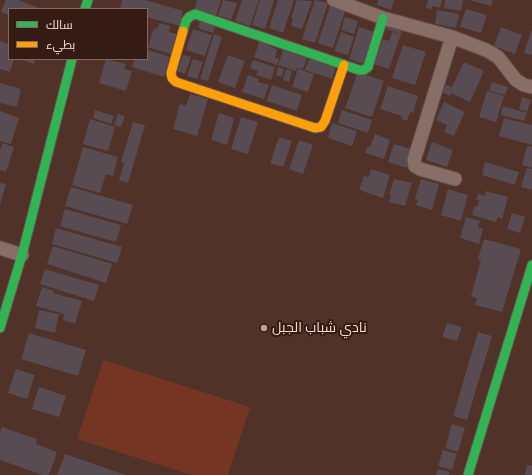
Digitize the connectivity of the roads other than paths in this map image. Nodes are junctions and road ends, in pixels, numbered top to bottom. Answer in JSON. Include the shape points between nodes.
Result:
{"nodes":[{"id":1,"x":334,"y":0,"type":"edge"},
{"id":2,"x":383,"y":18,"type":"junction"},
{"id":3,"x":452,"y":36,"type":"junction"},
{"id":4,"x":72,"y":60,"type":"edge"},
{"id":5,"x":344,"y":65,"type":"junction"},
{"id":6,"x":532,"y":87,"type":"edge"},
{"id":7,"x":455,"y":180,"type":"dead end"},
{"id":8,"x":0,"y":248,"type":"edge"},
{"id":9,"x":22,"y":255,"type":"junction"},
{"id":10,"x":532,"y":265,"type":"edge"},
{"id":11,"x":0,"y":328,"type":"edge"},
{"id":12,"x":468,"y":475,"type":"edge"}],
"edges":[{"from":1,"to":2,"type":"street"},
{"from":2,"to":3,"type":"street"},
{"from":2,"to":5,"type":"street","via":[[368,67],[359,70]]},
{"from":3,"to":6,"type":"street","via":[[498,57],[516,80]]},
{"from":3,"to":7,"type":"street","via":[[414,160],[415,166],[420,169]]},
{"from":4,"to":9,"type":"street"},
{"from":5,"to":5,"type":"street","via":[[195,14],[189,16],[186,21],[171,73],[176,82],[315,128],[325,121]]},
{"from":8,"to":9,"type":"street"},
{"from":9,"to":11,"type":"street"},
{"from":10,"to":12,"type":"street"}]}
